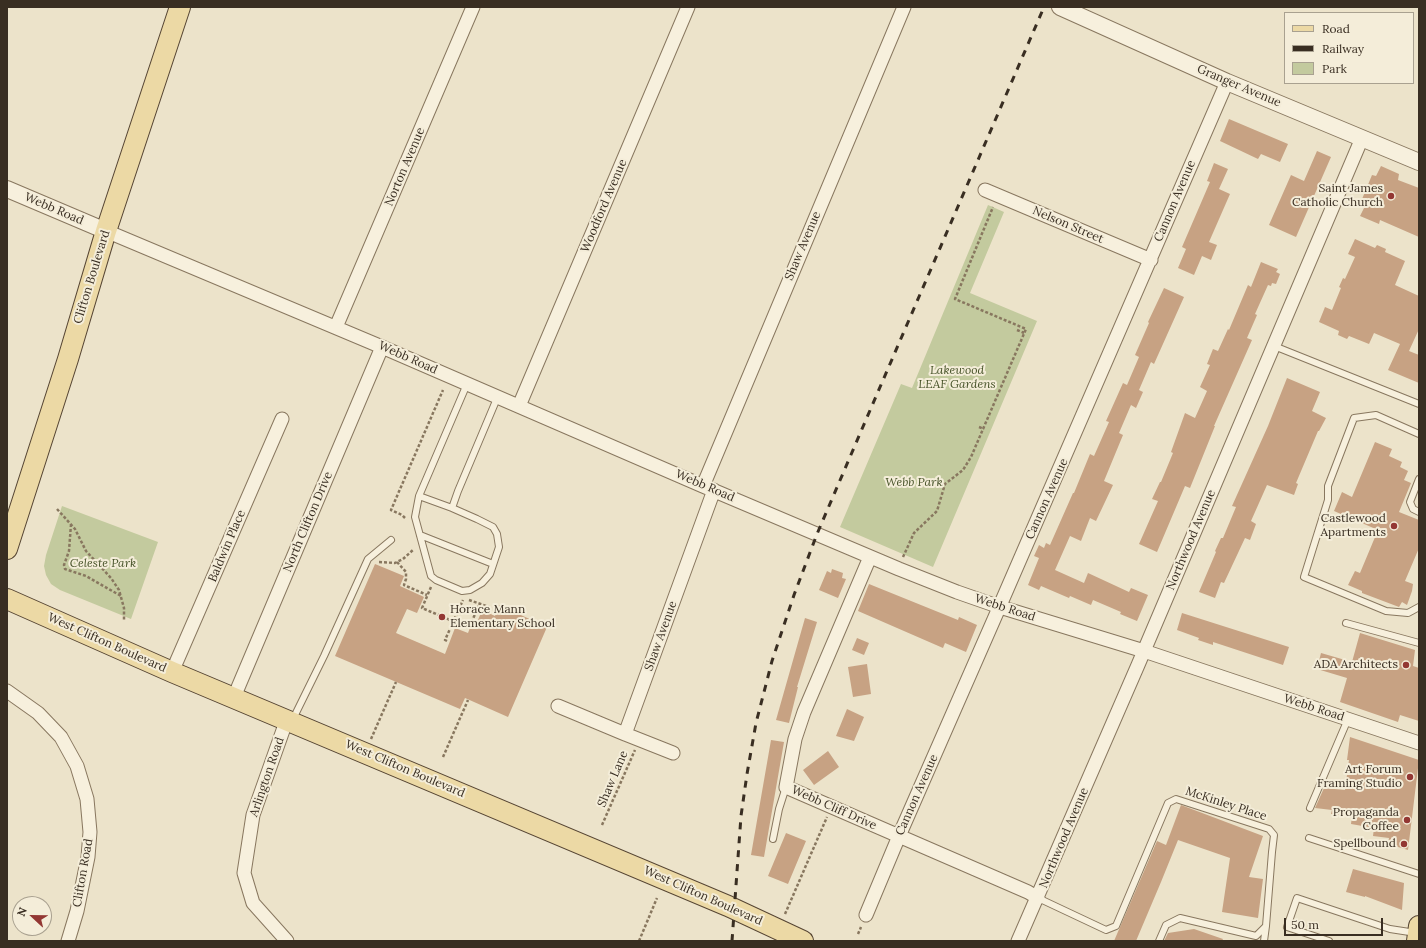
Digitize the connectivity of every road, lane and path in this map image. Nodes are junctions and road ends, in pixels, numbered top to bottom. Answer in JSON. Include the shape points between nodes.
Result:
{"nodes":[{"id":1,"x":180,"y":7,"type":"edge"},
{"id":2,"x":473,"y":7,"type":"edge"},
{"id":3,"x":688,"y":7,"type":"edge"},
{"id":4,"x":904,"y":7,"type":"edge"},
{"id":5,"x":1060,"y":7,"type":"edge"},
{"id":6,"x":1227,"y":82,"type":"junction"},
{"id":7,"x":1362,"y":138,"type":"junction"},
{"id":8,"x":1419,"y":162,"type":"edge"},
{"id":9,"x":7,"y":189,"type":"edge"},
{"id":10,"x":985,"y":190,"type":"dead end"},
{"id":11,"x":994,"y":205,"type":"dead end"},
{"id":12,"x":106,"y":231,"type":"junction"},
{"id":13,"x":1151,"y":260,"type":"junction"},
{"id":14,"x":336,"y":327,"type":"junction"},
{"id":15,"x":1016,"y":330,"type":"dead end"},
{"id":16,"x":1024,"y":334,"type":"junction"},
{"id":17,"x":1274,"y":346,"type":"junction"},
{"id":18,"x":382,"y":347,"type":"junction"},
{"id":19,"x":467,"y":384,"type":"junction"},
{"id":20,"x":498,"y":396,"type":"junction"},
{"id":21,"x":1419,"y":404,"type":"edge"},
{"id":22,"x":519,"y":406,"type":"junction"},
{"id":23,"x":282,"y":419,"type":"dead end"},
{"id":24,"x":979,"y":427,"type":"dead end"},
{"id":25,"x":984,"y":429,"type":"junction"},
{"id":26,"x":1419,"y":434,"type":"edge"},
{"id":27,"x":1419,"y":479,"type":"edge"},
{"id":28,"x":708,"y":488,"type":"junction"},
{"id":29,"x":419,"y":496,"type":"junction"},
{"id":30,"x":57,"y":508,"type":"dead end"},
{"id":31,"x":452,"y":508,"type":"junction"},
{"id":32,"x":1419,"y":512,"type":"edge"},
{"id":33,"x":71,"y":524,"type":"junction"},
{"id":34,"x":420,"y":535,"type":"junction"},
{"id":35,"x":391,"y":540,"type":"dead end"},
{"id":36,"x":7,"y":549,"type":"edge"},
{"id":37,"x":414,"y":550,"type":"dead end"},
{"id":38,"x":870,"y":557,"type":"junction"},
{"id":39,"x":396,"y":562,"type":"junction"},
{"id":40,"x":374,"y":563,"type":"dead end"},
{"id":41,"x":493,"y":564,"type":"junction"},
{"id":42,"x":899,"y":569,"type":"junction"},
{"id":43,"x":431,"y":586,"type":"dead end"},
{"id":44,"x":121,"y":596,"type":"junction"},
{"id":45,"x":427,"y":596,"type":"junction"},
{"id":46,"x":7,"y":599,"type":"edge"},
{"id":47,"x":463,"y":599,"type":"dead end"},
{"id":48,"x":480,"y":603,"type":"dead end"},
{"id":49,"x":1000,"y":607,"type":"junction"},
{"id":50,"x":1419,"y":607,"type":"edge"},
{"id":51,"x":124,"y":620,"type":"dead end"},
{"id":52,"x":453,"y":622,"type":"junction"},
{"id":53,"x":1346,"y":623,"type":"dead end"},
{"id":54,"x":447,"y":641,"type":"dead end"},
{"id":55,"x":1419,"y":643,"type":"edge"},
{"id":56,"x":1144,"y":651,"type":"junction"},
{"id":57,"x":172,"y":672,"type":"junction"},
{"id":58,"x":396,"y":682,"type":"dead end"},
{"id":59,"x":7,"y":691,"type":"edge"},
{"id":60,"x":234,"y":697,"type":"junction"},
{"id":61,"x":468,"y":700,"type":"dead end"},
{"id":62,"x":558,"y":706,"type":"dead end"},
{"id":63,"x":1348,"y":719,"type":"junction"},
{"id":64,"x":289,"y":720,"type":"junction"},
{"id":65,"x":625,"y":734,"type":"junction"},
{"id":66,"x":640,"y":740,"type":"junction"},
{"id":67,"x":1419,"y":743,"type":"edge"},
{"id":68,"x":366,"y":753,"type":"junction"},
{"id":69,"x":674,"y":753,"type":"dead end"},
{"id":70,"x":443,"y":757,"type":"dead end"},
{"id":71,"x":786,"y":787,"type":"junction"},
{"id":72,"x":832,"y":806,"type":"junction"},
{"id":73,"x":1310,"y":808,"type":"dead end"},
{"id":74,"x":602,"y":825,"type":"dead end"},
{"id":75,"x":899,"y":836,"type":"junction"},
{"id":76,"x":1309,"y":838,"type":"dead end"},
{"id":77,"x":773,"y":839,"type":"dead end"},
{"id":78,"x":1419,"y":874,"type":"edge"},
{"id":79,"x":657,"y":898,"type":"dead end"},
{"id":80,"x":1038,"y":898,"type":"junction"},
{"id":81,"x":785,"y":914,"type":"dead end"},
{"id":82,"x":866,"y":915,"type":"dead end"},
{"id":83,"x":1266,"y":926,"type":"junction"},
{"id":84,"x":1106,"y":930,"type":"joint"},
{"id":85,"x":1418,"y":933,"type":"edge"},
{"id":86,"x":68,"y":941,"type":"edge"},
{"id":87,"x":287,"y":941,"type":"edge"},
{"id":88,"x":639,"y":941,"type":"edge"},
{"id":89,"x":803,"y":941,"type":"edge"},
{"id":90,"x":1018,"y":941,"type":"edge"},
{"id":91,"x":1159,"y":941,"type":"edge"},
{"id":92,"x":1264,"y":941,"type":"edge"},
{"id":93,"x":1329,"y":941,"type":"edge"}],
"edges":[{"from":1,"to":12,"type":"main road","name":"Clifton Boulevard"},
{"from":2,"to":14,"type":"street","name":"Norton Avenue"},
{"from":3,"to":22,"type":"street","name":"Woodford Avenue"},
{"from":4,"to":28,"type":"street","name":"Shaw Avenue"},
{"from":5,"to":6,"type":"street","name":"Granger Avenue"},
{"from":6,"to":7,"type":"street","name":"Granger Avenue"},
{"from":6,"to":13,"type":"street","name":"Cannon Avenue"},
{"from":7,"to":8,"type":"street","name":"Granger Avenue"},
{"from":7,"to":17,"type":"street","name":"Northwood Avenue"},
{"from":9,"to":12,"type":"street","name":"Webb Road"},
{"from":10,"to":13,"type":"street","name":"Nelson Street"},
{"from":11,"to":16,"type":"path","via":[[954,298],[1026,329]]},
{"from":12,"to":14,"type":"street","name":"Webb Road"},
{"from":12,"to":36,"type":"main road","name":"Clifton Boulevard"},
{"from":13,"to":49,"type":"street","name":"Cannon Avenue"},
{"from":14,"to":18,"type":"street","name":"Webb Road"},
{"from":15,"to":16,"type":"path"},
{"from":16,"to":25,"type":"path"},
{"from":17,"to":21,"type":"lane"},
{"from":17,"to":56,"type":"street","name":"Northwood Avenue"},
{"from":18,"to":19,"type":"street","name":"Webb Road"},
{"from":18,"to":60,"type":"street","name":"North Clifton Drive"},
{"from":19,"to":20,"type":"street","name":"Webb Road"},
{"from":19,"to":29,"type":"lane"},
{"from":20,"to":22,"type":"street","name":"Webb Road"},
{"from":20,"to":31,"type":"lane"},
{"from":22,"to":28,"type":"street","name":"Webb Road"},
{"from":23,"to":57,"type":"street","name":"Baldwin Place"},
{"from":24,"to":25,"type":"path"},
{"from":25,"to":42,"type":"path","via":[[967,465],[945,484],[937,511],[914,533]]},
{"from":26,"to":50,"type":"lane","via":[[1376,415],[1354,418],[1328,486],[1328,500],[1304,577],[1386,611],[1408,613]]},
{"from":27,"to":32,"type":"lane","via":[[1410,502],[1412,509]]},
{"from":28,"to":38,"type":"street","name":"Webb Road"},
{"from":28,"to":65,"type":"street","name":"Shaw Avenue"},
{"from":29,"to":31,"type":"lane"},
{"from":29,"to":34,"type":"lane","via":[[415,518]]},
{"from":30,"to":33,"type":"path"},
{"from":31,"to":41,"type":"lane","via":[[493,528],[497,534],[499,547]]},
{"from":33,"to":44,"type":"path","via":[[86,551],[111,578]]},
{"from":33,"to":44,"type":"path","via":[[69,551],[64,565],[66,571],[86,576]]},
{"from":34,"to":41,"type":"lane"},
{"from":34,"to":41,"type":"lane","via":[[431,576],[462,591],[470,590],[482,583],[490,574]]},
{"from":35,"to":64,"type":"lane","via":[[368,559],[324,656]]},
{"from":37,"to":39,"type":"path"},
{"from":38,"to":42,"type":"street","name":"Webb Road"},
{"from":38,"to":71,"type":"street","name":"Webb Cliff Drive","via":[[804,712]]},
{"from":39,"to":40,"type":"path"},
{"from":39,"to":45,"type":"path","via":[[406,572],[404,585]]},
{"from":42,"to":49,"type":"street","name":"Webb Road"},
{"from":43,"to":45,"type":"path"},
{"from":44,"to":51,"type":"path"},
{"from":45,"to":52,"type":"path","via":[[422,608]]},
{"from":46,"to":57,"type":"main road","name":"West Clifton Boulevard"},
{"from":47,"to":52,"type":"path"},
{"from":48,"to":52,"type":"path","via":[[469,628]]},
{"from":49,"to":56,"type":"street","name":"Webb Road"},
{"from":49,"to":75,"type":"street","name":"Cannon Avenue"},
{"from":52,"to":54,"type":"path","via":[[445,640]]},
{"from":53,"to":55,"type":"lane"},
{"from":56,"to":63,"type":"street","name":"Webb Road"},
{"from":56,"to":80,"type":"street","name":"Northwood Avenue"},
{"from":57,"to":60,"type":"main road","name":"West Clifton Boulevard"},
{"from":58,"to":68,"type":"path"},
{"from":59,"to":86,"type":"street","name":"Clifton Road","via":[[38,714],[62,737],[77,766],[87,799],[90,832],[88,857]]},
{"from":60,"to":64,"type":"main road","name":"West Clifton Boulevard"},
{"from":61,"to":70,"type":"path"},
{"from":62,"to":65,"type":"street"},
{"from":63,"to":67,"type":"street","name":"Webb Road"},
{"from":63,"to":73,"type":"lane"},
{"from":64,"to":68,"type":"main road","name":"West Clifton Boulevard"},
{"from":64,"to":87,"type":"street","name":"Arlington Road","via":[[253,816],[244,873],[253,903]]},
{"from":65,"to":66,"type":"street"},
{"from":66,"to":69,"type":"street"},
{"from":66,"to":74,"type":"path","name":"Shaw Lane"},
{"from":68,"to":89,"type":"main road","name":"West Clifton Boulevard","via":[[714,900]]},
{"from":71,"to":72,"type":"street","name":"Webb Cliff Drive"},
{"from":71,"to":77,"type":"lane"},
{"from":72,"to":75,"type":"street","name":"Webb Cliff Drive"},
{"from":72,"to":81,"type":"path"},
{"from":75,"to":80,"type":"street","name":"Webb Cliff Drive"},
{"from":75,"to":82,"type":"street","name":"Cannon Avenue"},
{"from":76,"to":78,"type":"lane"},
{"from":79,"to":88,"type":"path"},
{"from":80,"to":84,"type":"lane","name":"Webb Cliff Drive"},
{"from":80,"to":90,"type":"street","name":"Northwood Avenue"},
{"from":83,"to":84,"type":"lane","name":"McKinley Place","via":[[1274,835],[1269,829],[1253,823],[1176,799],[1168,804],[1116,926]]},
{"from":83,"to":91,"type":"lane","via":[[1256,936],[1180,918],[1166,925]]},
{"from":83,"to":92,"type":"lane"},
{"from":85,"to":93,"type":"lane","via":[[1390,929],[1296,898],[1287,927]]}]}
